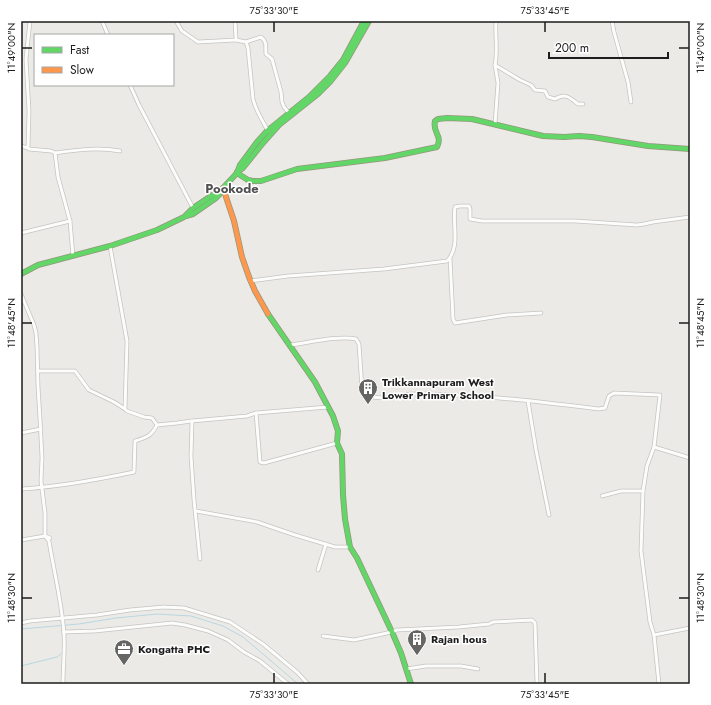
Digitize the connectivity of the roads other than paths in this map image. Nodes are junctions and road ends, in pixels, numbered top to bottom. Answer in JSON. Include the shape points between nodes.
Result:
{"nodes":[{"id":1,"x":30,"y":21,"type":"edge"},
{"id":2,"x":102,"y":21,"type":"edge"},
{"id":3,"x":176,"y":21,"type":"edge"},
{"id":4,"x":235,"y":21,"type":"edge"},
{"id":5,"x":364,"y":21,"type":"edge"},
{"id":6,"x":369,"y":21,"type":"edge"},
{"id":7,"x":496,"y":21,"type":"edge"},
{"id":8,"x":612,"y":21,"type":"edge"},
{"id":9,"x":108,"y":34,"type":"edge"},
{"id":10,"x":236,"y":40,"type":"junction"},
{"id":11,"x":246,"y":42,"type":"junction"},
{"id":12,"x":495,"y":65,"type":"junction"},
{"id":13,"x":130,"y":86,"type":"edge"},
{"id":14,"x":631,"y":102,"type":"dead end"},
{"id":15,"x":582,"y":104,"type":"dead end"},
{"id":16,"x":289,"y":113,"type":"junction"},
{"id":17,"x":495,"y":124,"type":"junction"},
{"id":18,"x":268,"y":131,"type":"junction"},
{"id":19,"x":21,"y":146,"type":"edge"},
{"id":20,"x":28,"y":148,"type":"junction"},
{"id":21,"x":690,"y":149,"type":"edge"},
{"id":22,"x":120,"y":151,"type":"dead end"},
{"id":23,"x":55,"y":153,"type":"junction"},
{"id":24,"x":237,"y":173,"type":"junction"},
{"id":25,"x":223,"y":188,"type":"junction"},
{"id":26,"x":193,"y":208,"type":"junction"},
{"id":27,"x":184,"y":217,"type":"junction"},
{"id":28,"x":690,"y":217,"type":"edge"},
{"id":29,"x":70,"y":221,"type":"junction"},
{"id":30,"x":21,"y":233,"type":"edge"},
{"id":31,"x":110,"y":246,"type":"junction"},
{"id":32,"x":73,"y":256,"type":"junction"},
{"id":33,"x":450,"y":258,"type":"junction"},
{"id":34,"x":21,"y":274,"type":"edge"},
{"id":35,"x":250,"y":281,"type":"junction"},
{"id":36,"x":21,"y":294,"type":"edge"},
{"id":37,"x":541,"y":313,"type":"dead end"},
{"id":38,"x":290,"y":346,"type":"junction"},
{"id":39,"x":38,"y":371,"type":"junction"},
{"id":40,"x":528,"y":401,"type":"junction"},
{"id":41,"x":329,"y":407,"type":"junction"},
{"id":42,"x":125,"y":409,"type":"junction"},
{"id":43,"x":256,"y":413,"type":"junction"},
{"id":44,"x":192,"y":421,"type":"junction"},
{"id":45,"x":157,"y":425,"type":"junction"},
{"id":46,"x":41,"y":429,"type":"junction"},
{"id":47,"x":21,"y":433,"type":"edge"},
{"id":48,"x":337,"y":443,"type":"junction"},
{"id":49,"x":654,"y":447,"type":"junction"},
{"id":50,"x":690,"y":458,"type":"edge"},
{"id":51,"x":41,"y":488,"type":"junction"},
{"id":52,"x":21,"y":489,"type":"edge"},
{"id":53,"x":643,"y":492,"type":"junction"},
{"id":54,"x":602,"y":496,"type":"dead end"},
{"id":55,"x":196,"y":511,"type":"junction"},
{"id":56,"x":549,"y":515,"type":"dead end"},
{"id":57,"x":46,"y":536,"type":"junction"},
{"id":58,"x":50,"y":538,"type":"dead end"},
{"id":59,"x":21,"y":540,"type":"edge"},
{"id":60,"x":326,"y":544,"type":"junction"},
{"id":61,"x":350,"y":547,"type":"junction"},
{"id":62,"x":200,"y":559,"type":"dead end"},
{"id":63,"x":318,"y":570,"type":"dead end"},
{"id":64,"x":62,"y":620,"type":"junction"},
{"id":65,"x":21,"y":623,"type":"edge"},
{"id":66,"x":690,"y":628,"type":"edge"},
{"id":67,"x":63,"y":632,"type":"junction"},
{"id":68,"x":392,"y":632,"type":"junction"},
{"id":69,"x":654,"y":635,"type":"junction"},
{"id":70,"x":323,"y":636,"type":"dead end"},
{"id":71,"x":406,"y":669,"type":"junction"},
{"id":72,"x":478,"y":669,"type":"dead end"},
{"id":73,"x":63,"y":684,"type":"edge"},
{"id":74,"x":288,"y":684,"type":"edge"},
{"id":75,"x":308,"y":684,"type":"edge"},
{"id":76,"x":411,"y":684,"type":"edge"},
{"id":77,"x":537,"y":684,"type":"edge"},
{"id":78,"x":659,"y":684,"type":"edge"}],
"edges":[{"from":1,"to":20,"type":"street","via":[[26,59]]},
{"from":2,"to":9,"type":"street"},
{"from":3,"to":10,"type":"street","via":[[182,31],[198,42]]},
{"from":4,"to":10,"type":"street"},
{"from":5,"to":16,"type":"main road","via":[[330,76]]},
{"from":6,"to":24,"type":"main road","via":[[337,76],[271,133]]},
{"from":7,"to":12,"type":"street"},
{"from":8,"to":14,"type":"street"},
{"from":10,"to":11,"type":"street"},
{"from":11,"to":16,"type":"street","via":[[261,37],[265,42],[266,54],[274,64],[282,102]]},
{"from":11,"to":18,"type":"street","via":[[253,99]]},
{"from":12,"to":15,"type":"street","via":[[531,85],[535,90],[545,91],[548,97],[569,97]]},
{"from":12,"to":17,"type":"street","via":[[498,83]]},
{"from":13,"to":26,"type":"street"},
{"from":16,"to":18,"type":"main road"},
{"from":17,"to":21,"type":"main road","via":[[543,136],[592,137],[648,146]]},
{"from":17,"to":24,"type":"main road","via":[[472,119],[438,119],[435,121],[434,129],[438,136],[437,147],[368,161],[296,170],[258,182],[245,180]]},
{"from":18,"to":24,"type":"main road","via":[[240,165]]},
{"from":19,"to":20,"type":"street"},
{"from":20,"to":23,"type":"street"},
{"from":22,"to":23,"type":"street","via":[[92,149]]},
{"from":23,"to":29,"type":"street","via":[[58,177]]},
{"from":24,"to":25,"type":"main road"},
{"from":25,"to":26,"type":"main road"},
{"from":25,"to":27,"type":"main road","via":[[219,195],[203,207]]},
{"from":25,"to":35,"type":"main road"},
{"from":26,"to":27,"type":"main road"},
{"from":27,"to":31,"type":"main road","via":[[157,230]]},
{"from":28,"to":33,"type":"street","via":[[637,225],[575,221],[478,221],[470,219],[469,206],[460,206],[455,207],[455,250]]},
{"from":29,"to":30,"type":"street"},
{"from":29,"to":32,"type":"street"},
{"from":31,"to":32,"type":"main road"},
{"from":31,"to":42,"type":"street","via":[[126,341]]},
{"from":32,"to":34,"type":"main road","via":[[38,265]]},
{"from":33,"to":35,"type":"street","via":[[445,262]]},
{"from":33,"to":37,"type":"street","via":[[455,323]]},
{"from":35,"to":38,"type":"main road","via":[[265,310]]},
{"from":36,"to":39,"type":"street","via":[[36,333]]},
{"from":38,"to":40,"type":"street","via":[[356,339],[359,344],[362,389],[366,396],[455,395]]},
{"from":38,"to":41,"type":"main road"},
{"from":39,"to":42,"type":"street","via":[[75,371],[89,390]]},
{"from":39,"to":46,"type":"street"},
{"from":40,"to":49,"type":"street","via":[[598,409],[605,408],[609,396],[614,393],[660,395]]},
{"from":40,"to":56,"type":"street"},
{"from":41,"to":43,"type":"street"},
{"from":41,"to":48,"type":"main road","via":[[338,431]]},
{"from":42,"to":45,"type":"street","via":[[152,418]]},
{"from":43,"to":44,"type":"street"},
{"from":43,"to":48,"type":"street","via":[[260,462]]},
{"from":44,"to":45,"type":"street"},
{"from":44,"to":55,"type":"street","via":[[191,456]]},
{"from":45,"to":51,"type":"street","via":[[147,438],[135,441],[134,472]]},
{"from":46,"to":47,"type":"street"},
{"from":46,"to":51,"type":"street"},
{"from":48,"to":61,"type":"main road","via":[[342,454],[345,519]]},
{"from":49,"to":50,"type":"street"},
{"from":49,"to":53,"type":"street","via":[[647,466]]},
{"from":51,"to":52,"type":"street"},
{"from":51,"to":57,"type":"street"},
{"from":53,"to":54,"type":"street","via":[[621,492]]},
{"from":53,"to":69,"type":"street","via":[[641,551]]},
{"from":55,"to":60,"type":"street","via":[[257,522]]},
{"from":55,"to":62,"type":"street"},
{"from":57,"to":58,"type":"street"},
{"from":57,"to":59,"type":"street"},
{"from":57,"to":64,"type":"street","via":[[49,541]]},
{"from":60,"to":61,"type":"street"},
{"from":60,"to":63,"type":"street"},
{"from":61,"to":68,"type":"main road"},
{"from":64,"to":65,"type":"street"},
{"from":64,"to":67,"type":"street"},
{"from":64,"to":75,"type":"street","via":[[150,608],[184,608],[230,622],[263,644]]},
{"from":66,"to":69,"type":"street"},
{"from":67,"to":73,"type":"street"},
{"from":67,"to":74,"type":"street","via":[[172,623],[185,625],[228,640]]},
{"from":68,"to":70,"type":"street","via":[[354,640]]},
{"from":68,"to":71,"type":"main road"},
{"from":68,"to":77,"type":"street","via":[[532,620],[535,623]]},
{"from":69,"to":78,"type":"street"},
{"from":71,"to":72,"type":"street","via":[[461,666]]},
{"from":71,"to":76,"type":"main road"}]}
